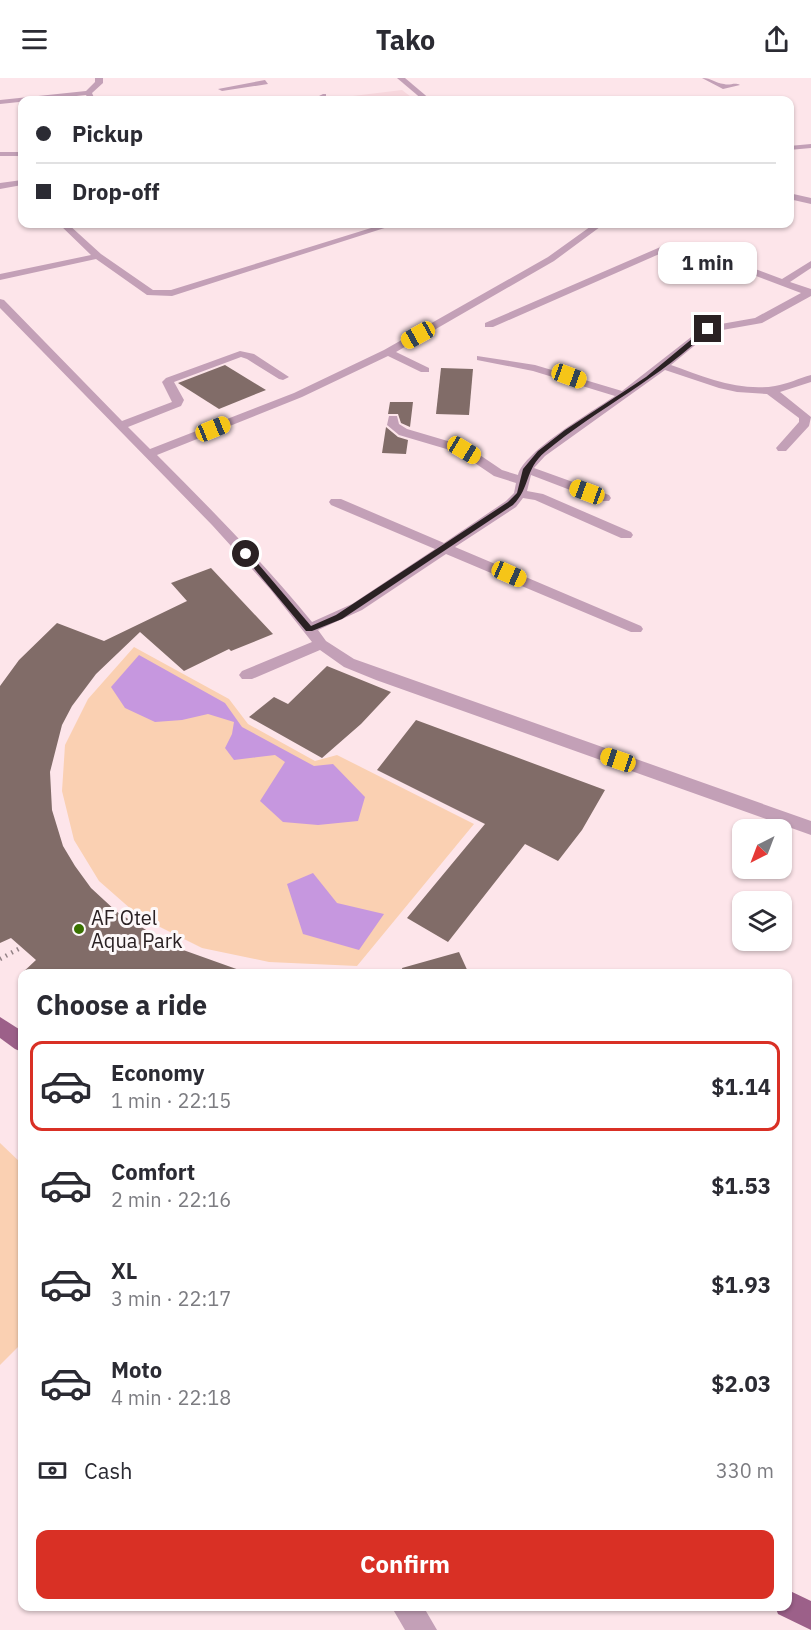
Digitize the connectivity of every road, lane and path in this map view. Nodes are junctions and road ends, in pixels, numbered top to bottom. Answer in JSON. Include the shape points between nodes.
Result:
{"nodes":[{"id":1,"x":99,"y":78,"type":"edge"},
{"id":2,"x":401,"y":78,"type":"edge"},
{"id":3,"x":706,"y":78,"type":"edge"},
{"id":4,"x":217,"y":80,"type":"dead end"},
{"id":5,"x":265,"y":82,"type":"dead end"},
{"id":6,"x":736,"y":85,"type":"dead end"},
{"id":7,"x":222,"y":89,"type":"junction"},
{"id":8,"x":91,"y":96,"type":"edge"},
{"id":9,"x":229,"y":96,"type":"edge"},
{"id":10,"x":422,"y":96,"type":"edge"},
{"id":11,"x":18,"y":101,"type":"edge"},
{"id":12,"x":0,"y":102,"type":"edge"},
{"id":13,"x":811,"y":146,"type":"edge"},
{"id":14,"x":794,"y":148,"type":"edge"},
{"id":15,"x":0,"y":154,"type":"edge"},
{"id":16,"x":18,"y":154,"type":"edge"},
{"id":17,"x":18,"y":184,"type":"edge"},
{"id":18,"x":0,"y":186,"type":"edge"},
{"id":19,"x":794,"y":197,"type":"edge"},
{"id":20,"x":811,"y":201,"type":"edge"},
{"id":21,"x":67,"y":228,"type":"edge"},
{"id":22,"x":379,"y":228,"type":"edge"},
{"id":23,"x":594,"y":228,"type":"edge"},
{"id":24,"x":98,"y":256,"type":"junction"},
{"id":25,"x":811,"y":264,"type":"edge"},
{"id":26,"x":0,"y":277,"type":"edge"},
{"id":27,"x":785,"y":281,"type":"junction"},
{"id":28,"x":810,"y":292,"type":"edge"},
{"id":29,"x":2,"y":306,"type":"edge"},
{"id":30,"x":489,"y":326,"type":"dead end"},
{"id":31,"x":388,"y":352,"type":"junction"},
{"id":32,"x":481,"y":358,"type":"dead end"},
{"id":33,"x":664,"y":366,"type":"junction"},
{"id":34,"x":425,"y":370,"type":"dead end"},
{"id":35,"x":283,"y":377,"type":"dead end"},
{"id":36,"x":811,"y":378,"type":"edge"},
{"id":37,"x":771,"y":391,"type":"junction"},
{"id":38,"x":622,"y":395,"type":"junction"},
{"id":39,"x":393,"y":419,"type":"dead end"},
{"id":40,"x":120,"y":426,"type":"junction"},
{"id":41,"x":782,"y":448,"type":"dead end"},
{"id":42,"x":149,"y":454,"type":"junction"},
{"id":43,"x":523,"y":481,"type":"junction"},
{"id":44,"x":604,"y":498,"type":"dead end"},
{"id":45,"x":336,"y":502,"type":"dead end"},
{"id":46,"x":626,"y":535,"type":"dead end"},
{"id":47,"x":446,"y":547,"type":"junction"},
{"id":48,"x":309,"y":629,"type":"junction"},
{"id":49,"x":636,"y":629,"type":"dead end"},
{"id":50,"x":321,"y":644,"type":"junction"},
{"id":51,"x":248,"y":675,"type":"dead end"},
{"id":52,"x":811,"y":828,"type":"edge"},
{"id":53,"x":22,"y":947,"type":"dead end"},
{"id":54,"x":0,"y":959,"type":"edge"},
{"id":55,"x":0,"y":1026,"type":"edge"},
{"id":56,"x":18,"y":1040,"type":"edge"},
{"id":57,"x":792,"y":1606,"type":"edge"},
{"id":58,"x":409,"y":1611,"type":"edge"},
{"id":59,"x":811,"y":1617,"type":"edge"},
{"id":60,"x":423,"y":1630,"type":"edge"}],
"edges":[{"from":1,"to":8,"type":"street"},
{"from":2,"to":10,"type":"street"},
{"from":3,"to":6,"type":"street","via":[[723,87]]},
{"from":4,"to":7,"type":"street"},
{"from":5,"to":7,"type":"street"},
{"from":7,"to":9,"type":"street"},
{"from":11,"to":12,"type":"street"},
{"from":13,"to":14,"type":"street"},
{"from":15,"to":16,"type":"street"},
{"from":17,"to":18,"type":"street"},
{"from":19,"to":20,"type":"street"},
{"from":21,"to":24,"type":"street"},
{"from":22,"to":24,"type":"street","via":[[172,293],[151,293]]},
{"from":23,"to":31,"type":"street","via":[[559,254]]},
{"from":24,"to":26,"type":"street"},
{"from":25,"to":27,"type":"street"},
{"from":27,"to":28,"type":"street"},
{"from":27,"to":30,"type":"street","via":[[672,245]]},
{"from":28,"to":33,"type":"street","via":[[758,321],[708,329]]},
{"from":29,"to":40,"type":"street"},
{"from":31,"to":34,"type":"street"},
{"from":31,"to":42,"type":"street","via":[[298,395]]},
{"from":32,"to":38,"type":"street","via":[[562,374]]},
{"from":33,"to":37,"type":"street","via":[[733,389]]},
{"from":33,"to":38,"type":"street"},
{"from":35,"to":40,"type":"street","via":[[249,357],[234,355],[170,380],[177,404]]},
{"from":36,"to":37,"type":"street"},
{"from":37,"to":41,"type":"street","via":[[805,417],[805,423]]},
{"from":38,"to":43,"type":"street","via":[[541,453]]},
{"from":39,"to":43,"type":"street","via":[[393,425],[403,432],[464,450],[491,469]]},
{"from":40,"to":42,"type":"street"},
{"from":42,"to":48,"type":"street","via":[[217,522]]},
{"from":43,"to":44,"type":"street"},
{"from":43,"to":46,"type":"street","via":[[544,500]]},
{"from":43,"to":47,"type":"street","via":[[511,504]]},
{"from":45,"to":47,"type":"street"},
{"from":47,"to":48,"type":"street","via":[[357,607]]},
{"from":47,"to":49,"type":"street"},
{"from":48,"to":50,"type":"street"},
{"from":50,"to":51,"type":"street"},
{"from":50,"to":52,"type":"street","via":[[349,663],[381,676]]},
{"from":53,"to":54,"type":"path"},
{"from":55,"to":56,"type":"main road"},
{"from":57,"to":59,"type":"main road"},
{"from":58,"to":60,"type":"street"}]}
